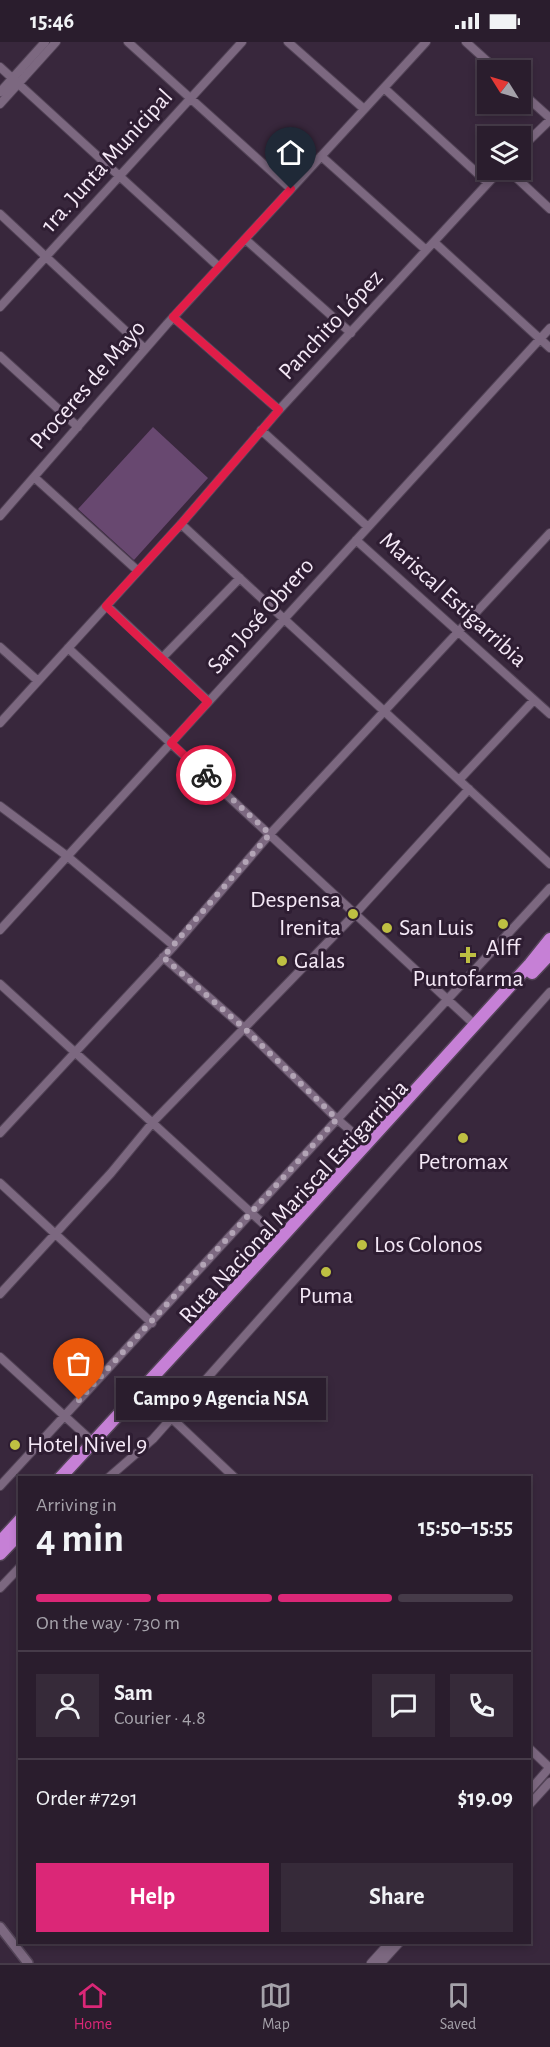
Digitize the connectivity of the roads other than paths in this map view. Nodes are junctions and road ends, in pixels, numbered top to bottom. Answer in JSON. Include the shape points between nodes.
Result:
{"nodes":[{"id":1,"x":45,"y":42,"type":"edge"},
{"id":2,"x":56,"y":42,"type":"edge"},
{"id":3,"x":128,"y":42,"type":"edge"},
{"id":4,"x":242,"y":42,"type":"edge"},
{"id":5,"x":288,"y":42,"type":"edge"},
{"id":6,"x":426,"y":42,"type":"edge"},
{"id":7,"x":465,"y":42,"type":"edge"},
{"id":8,"x":486,"y":60,"type":"edge"},
{"id":9,"x":0,"y":67,"type":"edge"},
{"id":10,"x":15,"y":81,"type":"junction"},
{"id":11,"x":384,"y":88,"type":"junction"},
{"id":12,"x":0,"y":92,"type":"edge"},
{"id":13,"x":190,"y":99,"type":"junction"},
{"id":14,"x":531,"y":102,"type":"edge"},
{"id":15,"x":0,"y":104,"type":"edge"},
{"id":16,"x":364,"y":110,"type":"junction"},
{"id":17,"x":550,"y":119,"type":"edge"},
{"id":18,"x":531,"y":138,"type":"edge"},
{"id":19,"x":321,"y":156,"type":"junction"},
{"id":20,"x":119,"y":176,"type":"junction"},
{"id":21,"x":492,"y":180,"type":"edge"},
{"id":22,"x":519,"y":180,"type":"edge"},
{"id":23,"x":489,"y":183,"type":"junction"},
{"id":24,"x":291,"y":189,"type":"junction"},
{"id":25,"x":550,"y":209,"type":"edge"},
{"id":26,"x":0,"y":214,"type":"edge"},
{"id":27,"x":244,"y":239,"type":"junction"},
{"id":28,"x":434,"y":242,"type":"junction"},
{"id":29,"x":426,"y":250,"type":"junction"},
{"id":30,"x":46,"y":257,"type":"junction"},
{"id":31,"x":219,"y":267,"type":"junction"},
{"id":32,"x":0,"y":307,"type":"edge"},
{"id":33,"x":173,"y":317,"type":"junction"},
{"id":34,"x":550,"y":328,"type":"edge"},
{"id":35,"x":351,"y":333,"type":"junction"},
{"id":36,"x":540,"y":339,"type":"junction"},
{"id":37,"x":550,"y":348,"type":"edge"},
{"id":38,"x":146,"y":349,"type":"junction"},
{"id":39,"x":0,"y":356,"type":"edge"},
{"id":40,"x":279,"y":410,"type":"junction"},
{"id":41,"x":78,"y":427,"type":"junction"},
{"id":42,"x":261,"y":430,"type":"junction"},
{"id":43,"x":34,"y":477,"type":"junction"},
{"id":44,"x":0,"y":516,"type":"edge"},
{"id":45,"x":181,"y":524,"type":"junction"},
{"id":46,"x":368,"y":527,"type":"junction"},
{"id":47,"x":550,"y":533,"type":"edge"},
{"id":48,"x":357,"y":540,"type":"junction"},
{"id":49,"x":138,"y":571,"type":"junction"},
{"id":50,"x":240,"y":578,"type":"junction"},
{"id":51,"x":106,"y":606,"type":"junction"},
{"id":52,"x":284,"y":619,"type":"junction"},
{"id":53,"x":459,"y":632,"type":"junction"},
{"id":54,"x":0,"y":647,"type":"edge"},
{"id":55,"x":68,"y":648,"type":"junction"},
{"id":56,"x":162,"y":658,"type":"junction"},
{"id":57,"x":38,"y":681,"type":"junction"},
{"id":58,"x":534,"y":700,"type":"junction"},
{"id":59,"x":208,"y":702,"type":"junction"},
{"id":60,"x":548,"y":709,"type":"edge"},
{"id":61,"x":384,"y":711,"type":"junction"},
{"id":62,"x":0,"y":723,"type":"edge"},
{"id":63,"x":171,"y":743,"type":"junction"},
{"id":64,"x":459,"y":780,"type":"junction"},
{"id":65,"x":469,"y":789,"type":"junction"},
{"id":66,"x":0,"y":806,"type":"edge"},
{"id":67,"x":270,"y":834,"type":"junction"},
{"id":68,"x":67,"y":856,"type":"junction"},
{"id":69,"x":550,"y":864,"type":"edge"},
{"id":70,"x":550,"y":888,"type":"edge"},
{"id":71,"x":356,"y":913,"type":"junction"},
{"id":72,"x":0,"y":930,"type":"edge"},
{"id":73,"x":550,"y":939,"type":"edge"},
{"id":74,"x":174,"y":945,"type":"junction"},
{"id":75,"x":550,"y":954,"type":"edge"},
{"id":76,"x":163,"y":957,"type":"junction"},
{"id":77,"x":0,"y":984,"type":"edge"},
{"id":78,"x":550,"y":992,"type":"edge"},
{"id":79,"x":447,"y":999,"type":"junction"},
{"id":80,"x":475,"y":1025,"type":"junction"},
{"id":81,"x":244,"y":1028,"type":"junction"},
{"id":82,"x":75,"y":1050,"type":"junction"},
{"id":83,"x":337,"y":1119,"type":"junction"},
{"id":84,"x":153,"y":1122,"type":"junction"},
{"id":85,"x":0,"y":1132,"type":"edge"},
{"id":86,"x":366,"y":1144,"type":"junction"},
{"id":87,"x":0,"y":1183,"type":"edge"},
{"id":88,"x":252,"y":1212,"type":"junction"},
{"id":89,"x":55,"y":1234,"type":"junction"},
{"id":90,"x":280,"y":1239,"type":"junction"},
{"id":91,"x":0,"y":1294,"type":"edge"},
{"id":92,"x":152,"y":1323,"type":"junction"},
{"id":93,"x":0,"y":1357,"type":"edge"},
{"id":94,"x":146,"y":1394,"type":"junction"},
{"id":95,"x":65,"y":1415,"type":"junction"},
{"id":96,"x":170,"y":1417,"type":"junction"},
{"id":97,"x":93,"y":1442,"type":"junction"},
{"id":98,"x":62,"y":1476,"type":"edge"},
{"id":99,"x":70,"y":1476,"type":"edge"},
{"id":100,"x":110,"y":1476,"type":"edge"},
{"id":101,"x":234,"y":1476,"type":"edge"},
{"id":102,"x":0,"y":1486,"type":"edge"},
{"id":103,"x":18,"y":1522,"type":"edge"},
{"id":104,"x":18,"y":1536,"type":"edge"},
{"id":105,"x":0,"y":1542,"type":"edge"},
{"id":106,"x":0,"y":1554,"type":"edge"},
{"id":107,"x":18,"y":1570,"type":"edge"},
{"id":108,"x":0,"y":1588,"type":"edge"},
{"id":109,"x":531,"y":1750,"type":"edge"},
{"id":110,"x":550,"y":1768,"type":"edge"},
{"id":111,"x":550,"y":1782,"type":"edge"},
{"id":112,"x":531,"y":1789,"type":"edge"},
{"id":113,"x":531,"y":1803,"type":"edge"},
{"id":114,"x":0,"y":1927,"type":"edge"},
{"id":115,"x":389,"y":1944,"type":"edge"},
{"id":116,"x":397,"y":1944,"type":"edge"},
{"id":117,"x":387,"y":1952,"type":"junction"},
{"id":118,"x":28,"y":1963,"type":"edge"},
{"id":119,"x":371,"y":1963,"type":"edge"},
{"id":120,"x":381,"y":1963,"type":"edge"}],
"edges":[{"from":1,"to":10,"type":"street"},
{"from":2,"to":10,"type":"street"},
{"from":3,"to":13,"type":"street"},
{"from":4,"to":13,"type":"street","name":"1ra. Junta Municipal"},
{"from":5,"to":16,"type":"street"},
{"from":6,"to":11,"type":"street","name":"Proceres de Mayo"},
{"from":7,"to":8,"type":"street"},
{"from":9,"to":10,"type":"street"},
{"from":10,"to":12,"type":"street"},
{"from":10,"to":15,"type":"street"},
{"from":10,"to":20,"type":"street"},
{"from":11,"to":16,"type":"street","name":"Proceres de Mayo"},
{"from":11,"to":23,"type":"street"},
{"from":13,"to":20,"type":"street","name":"1ra. Junta Municipal"},
{"from":13,"to":24,"type":"street"},
{"from":14,"to":17,"type":"street"},
{"from":16,"to":19,"type":"street","name":"Proceres de Mayo"},
{"from":17,"to":18,"type":"street"},
{"from":19,"to":24,"type":"street","name":"Proceres de Mayo"},
{"from":19,"to":29,"type":"street"},
{"from":20,"to":30,"type":"street","name":"1ra. Junta Municipal"},
{"from":20,"to":31,"type":"street"},
{"from":21,"to":23,"type":"street","name":"Panchito López"},
{"from":22,"to":25,"type":"street"},
{"from":23,"to":28,"type":"street","name":"Panchito López"},
{"from":24,"to":27,"type":"street","name":"Proceres de Mayo"},
{"from":26,"to":30,"type":"street"},
{"from":27,"to":31,"type":"street","name":"Proceres de Mayo"},
{"from":27,"to":35,"type":"street"},
{"from":28,"to":29,"type":"street","name":"Panchito López"},
{"from":28,"to":36,"type":"street"},
{"from":29,"to":35,"type":"street","name":"Panchito López"},
{"from":30,"to":32,"type":"street","name":"1ra. Junta Municipal"},
{"from":30,"to":38,"type":"street"},
{"from":31,"to":33,"type":"street","name":"Proceres de Mayo"},
{"from":33,"to":38,"type":"street","name":"Proceres de Mayo"},
{"from":33,"to":40,"type":"street"},
{"from":34,"to":36,"type":"street","name":"San José Obrero"},
{"from":35,"to":40,"type":"street","name":"Panchito López"},
{"from":36,"to":37,"type":"street"},
{"from":36,"to":46,"type":"street","name":"San José Obrero"},
{"from":38,"to":41,"type":"street","name":"Proceres de Mayo"},
{"from":39,"to":41,"type":"street"},
{"from":40,"to":42,"type":"street","name":"Panchito López"},
{"from":41,"to":43,"type":"street","name":"Proceres de Mayo"},
{"from":42,"to":45,"type":"street","name":"Panchito López"},
{"from":42,"to":46,"type":"street"},
{"from":43,"to":44,"type":"street","name":"Proceres de Mayo"},
{"from":43,"to":49,"type":"street"},
{"from":45,"to":49,"type":"street","name":"Panchito López"},
{"from":45,"to":50,"type":"street"},
{"from":46,"to":48,"type":"street","name":"San José Obrero"},
{"from":47,"to":53,"type":"street"},
{"from":48,"to":52,"type":"street","name":"San José Obrero"},
{"from":48,"to":53,"type":"street","name":"Mariscal Estigarribia"},
{"from":49,"to":51,"type":"street","name":"Panchito López"},
{"from":50,"to":52,"type":"street"},
{"from":50,"to":56,"type":"street"},
{"from":51,"to":55,"type":"street","name":"Panchito López"},
{"from":51,"to":56,"type":"street"},
{"from":52,"to":59,"type":"street","name":"San José Obrero"},
{"from":52,"to":61,"type":"street"},
{"from":53,"to":58,"type":"street","name":"Mariscal Estigarribia"},
{"from":53,"to":61,"type":"street"},
{"from":54,"to":57,"type":"street"},
{"from":55,"to":57,"type":"street","name":"Panchito López"},
{"from":55,"to":63,"type":"street"},
{"from":56,"to":59,"type":"street"},
{"from":57,"to":62,"type":"street","name":"Panchito López"},
{"from":58,"to":60,"type":"street","name":"Mariscal Estigarribia"},
{"from":58,"to":64,"type":"street"},
{"from":59,"to":63,"type":"street","name":"San José Obrero"},
{"from":61,"to":64,"type":"street"},
{"from":61,"to":67,"type":"street"},
{"from":63,"to":67,"type":"street"},
{"from":63,"to":68,"type":"street","name":"San José Obrero"},
{"from":64,"to":65,"type":"street"},
{"from":65,"to":69,"type":"street"},
{"from":65,"to":71,"type":"street"},
{"from":66,"to":68,"type":"street"},
{"from":67,"to":71,"type":"street"},
{"from":67,"to":74,"type":"street"},
{"from":68,"to":72,"type":"street","name":"San José Obrero"},
{"from":68,"to":74,"type":"street"},
{"from":70,"to":79,"type":"street"},
{"from":71,"to":79,"type":"street"},
{"from":71,"to":81,"type":"street"},
{"from":73,"to":80,"type":"highway","name":"Ruta Nacional Mariscal Estigarribia"},
{"from":74,"to":76,"type":"street"},
{"from":75,"to":94,"type":"highway","name":"Ruta Nacional Mariscal Estigarribia"},
{"from":76,"to":81,"type":"street"},
{"from":76,"to":82,"type":"street"},
{"from":77,"to":82,"type":"street"},
{"from":78,"to":96,"type":"street"},
{"from":79,"to":80,"type":"street"},
{"from":79,"to":83,"type":"street"},
{"from":80,"to":86,"type":"highway","name":"Ruta Nacional Mariscal Estigarribia"},
{"from":81,"to":83,"type":"street"},
{"from":81,"to":84,"type":"street"},
{"from":82,"to":84,"type":"street"},
{"from":82,"to":85,"type":"street"},
{"from":83,"to":86,"type":"street"},
{"from":83,"to":88,"type":"street"},
{"from":84,"to":88,"type":"street"},
{"from":84,"to":89,"type":"street"},
{"from":86,"to":90,"type":"highway","name":"Ruta Nacional Mariscal Estigarribia"},
{"from":87,"to":89,"type":"street"},
{"from":88,"to":90,"type":"street"},
{"from":88,"to":92,"type":"street"},
{"from":89,"to":91,"type":"street"},
{"from":89,"to":92,"type":"street"},
{"from":90,"to":97,"type":"highway","name":"Ruta Nacional Mariscal Estigarribia"},
{"from":92,"to":95,"type":"street"},
{"from":93,"to":95,"type":"street"},
{"from":94,"to":96,"type":"street"},
{"from":94,"to":99,"type":"highway","name":"Ruta Nacional Mariscal Estigarribia"},
{"from":95,"to":97,"type":"street"},
{"from":95,"to":102,"type":"street"},
{"from":96,"to":100,"type":"street","via":[[153,1439]]},
{"from":96,"to":101,"type":"street"},
{"from":97,"to":98,"type":"highway","name":"Ruta Nacional Mariscal Estigarribia"},
{"from":103,"to":105,"type":"highway"},
{"from":104,"to":106,"type":"highway"},
{"from":107,"to":108,"type":"street"},
{"from":109,"to":110,"type":"street"},
{"from":110,"to":112,"type":"street"},
{"from":111,"to":113,"type":"street"},
{"from":114,"to":118,"type":"street"},
{"from":115,"to":117,"type":"street"},
{"from":116,"to":117,"type":"street"},
{"from":117,"to":119,"type":"street"},
{"from":117,"to":120,"type":"street"}]}
